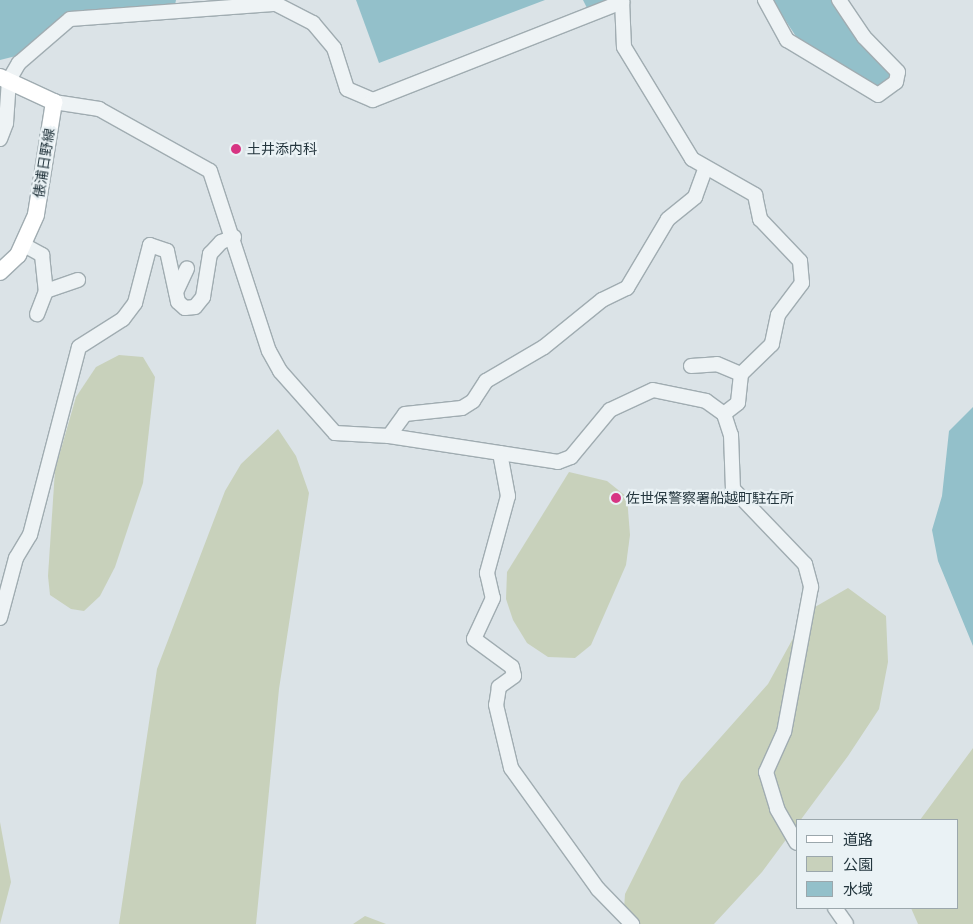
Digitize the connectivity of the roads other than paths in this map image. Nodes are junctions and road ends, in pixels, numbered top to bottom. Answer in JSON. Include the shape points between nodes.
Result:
{"nodes":[{"id":1,"x":765,"y":0,"type":"edge"},
{"id":2,"x":839,"y":0,"type":"edge"},
{"id":3,"x":622,"y":1,"type":"edge"},
{"id":4,"x":4,"y":78,"type":"edge"},
{"id":5,"x":54,"y":102,"type":"junction"},
{"id":6,"x":1,"y":136,"type":"edge"},
{"id":7,"x":705,"y":170,"type":"junction"},
{"id":8,"x":234,"y":237,"type":"junction"},
{"id":9,"x":24,"y":245,"type":"junction"},
{"id":10,"x":186,"y":268,"type":"dead end"},
{"id":11,"x":0,"y":272,"type":"edge"},
{"id":12,"x":78,"y":280,"type":"dead end"},
{"id":13,"x":46,"y":291,"type":"junction"},
{"id":14,"x":176,"y":292,"type":"junction"},
{"id":15,"x":37,"y":314,"type":"dead end"},
{"id":16,"x":691,"y":366,"type":"dead end"},
{"id":17,"x":741,"y":374,"type":"junction"},
{"id":18,"x":724,"y":414,"type":"junction"},
{"id":19,"x":389,"y":436,"type":"junction"},
{"id":20,"x":500,"y":453,"type":"junction"},
{"id":21,"x":0,"y":618,"type":"edge"},
{"id":22,"x":796,"y":841,"type":"edge"},
{"id":23,"x":836,"y":909,"type":"edge"},
{"id":24,"x":632,"y":924,"type":"edge"},
{"id":25,"x":846,"y":924,"type":"edge"}],
"edges":[{"from":1,"to":2,"type":"street","via":[[787,40],[878,95],[896,82],[898,72],[864,37]]},
{"from":3,"to":4,"type":"street","via":[[373,100],[347,89],[334,48],[313,23],[276,4],[70,19]]},
{"from":3,"to":7,"type":"street","via":[[624,47],[692,159]]},
{"from":4,"to":5,"type":"main road"},
{"from":4,"to":6,"type":"street"},
{"from":5,"to":8,"type":"street","via":[[98,109],[210,172]]},
{"from":5,"to":9,"type":"main road","name":"俵浦日野線","via":[[36,215]]},
{"from":7,"to":17,"type":"street","via":[[755,195],[760,219],[800,261],[802,283],[778,316],[772,344]]},
{"from":7,"to":19,"type":"street","via":[[695,197],[668,219],[627,288],[602,300],[544,346],[486,381],[473,401],[462,408],[405,414]]},
{"from":8,"to":14,"type":"street","via":[[221,242],[210,254],[203,297],[194,307],[185,308]]},
{"from":8,"to":19,"type":"street","via":[[269,351],[280,371],[335,433]]},
{"from":9,"to":11,"type":"main road","name":"俵浦日野線"},
{"from":9,"to":13,"type":"street","via":[[42,255]]},
{"from":10,"to":14,"type":"street"},
{"from":12,"to":13,"type":"street"},
{"from":13,"to":15,"type":"street"},
{"from":14,"to":21,"type":"street","via":[[167,251],[160,245],[150,245],[135,303],[123,319],[79,347],[30,535],[16,558]]},
{"from":16,"to":17,"type":"street","via":[[718,364]]},
{"from":17,"to":18,"type":"street","via":[[738,403]]},
{"from":18,"to":20,"type":"street","via":[[706,401],[653,390],[610,410],[571,457],[544,463]]},
{"from":18,"to":22,"type":"street","via":[[731,434],[733,489],[805,564],[811,587],[784,732],[766,772],[777,809]]},
{"from":19,"to":20,"type":"street"},
{"from":20,"to":24,"type":"street","via":[[508,496],[487,573],[493,598],[474,639],[512,667],[514,676],[499,687],[496,705],[511,768],[598,889]]},
{"from":23,"to":25,"type":"street"}]}
